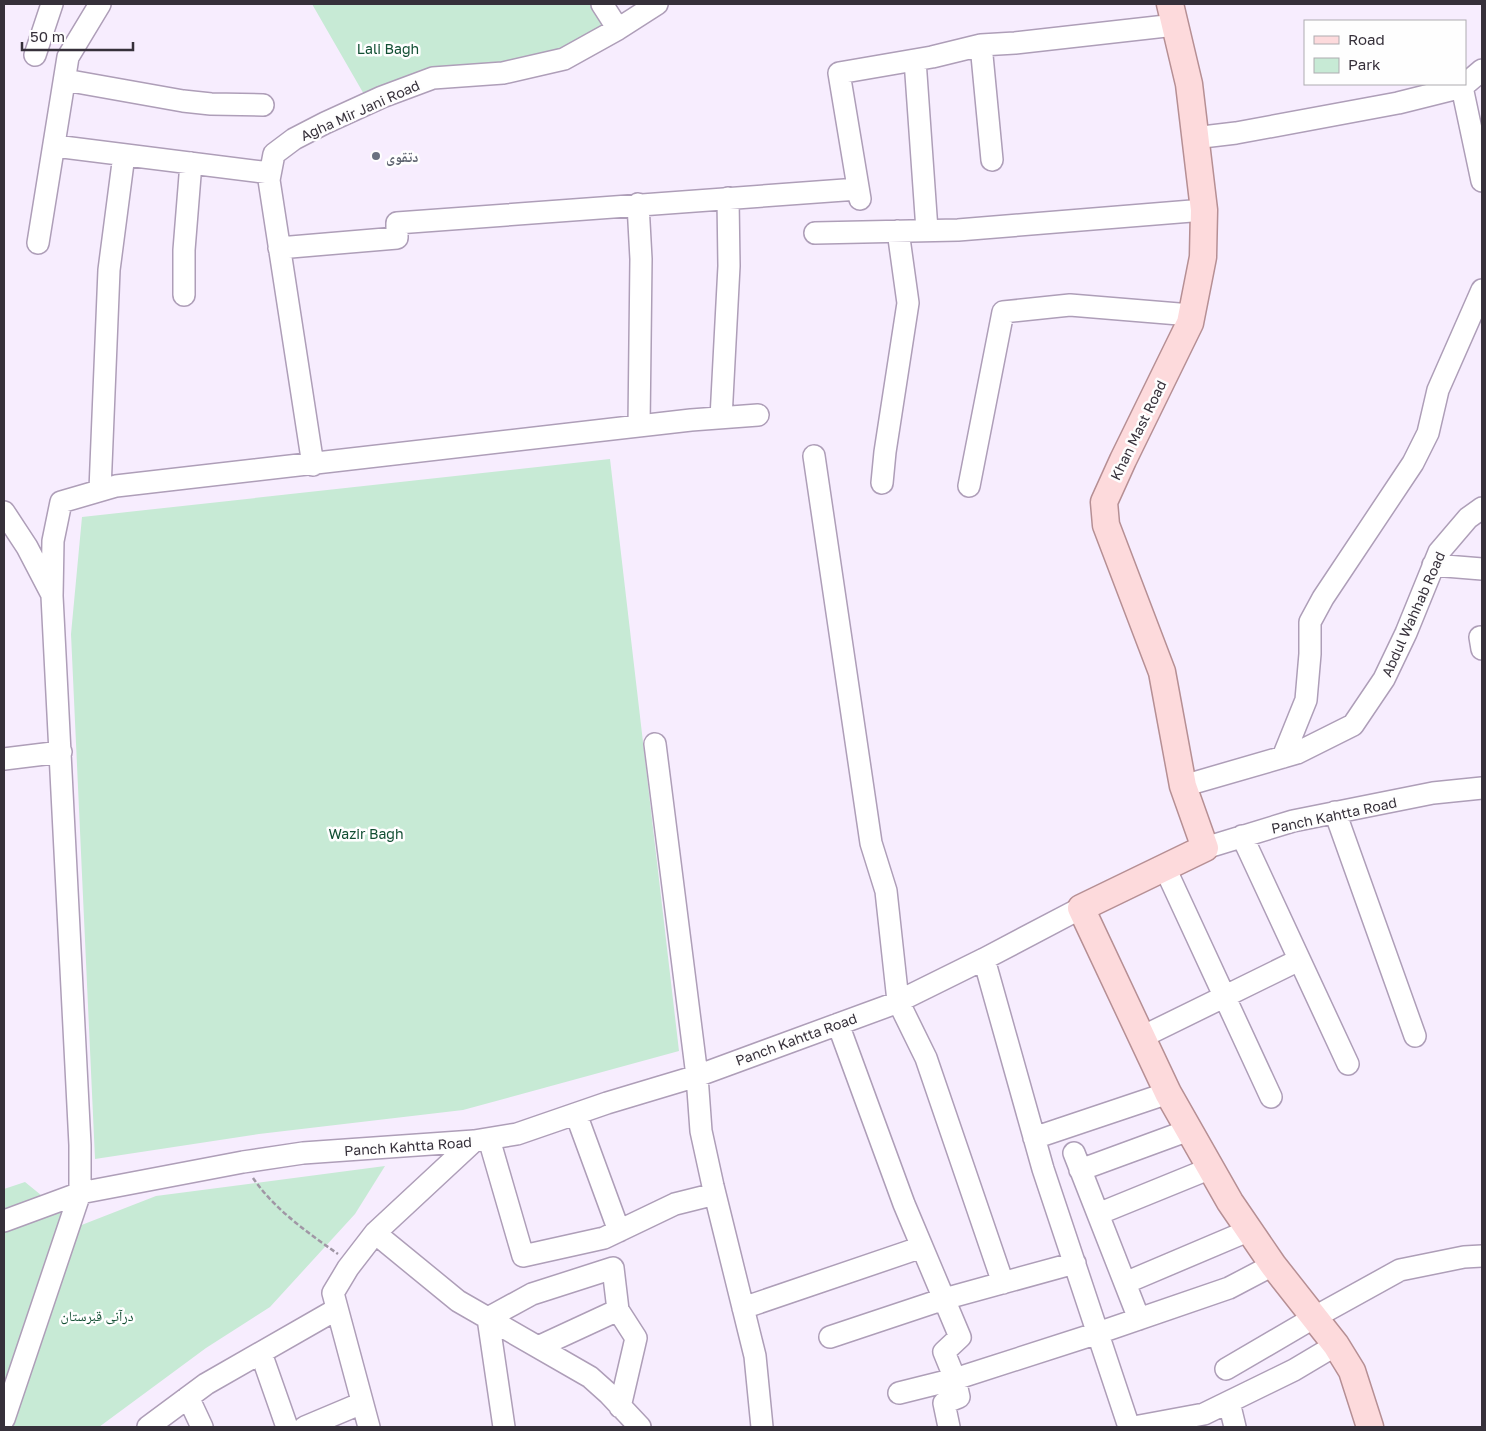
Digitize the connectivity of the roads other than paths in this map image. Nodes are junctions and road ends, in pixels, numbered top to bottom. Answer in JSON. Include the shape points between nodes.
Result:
{"nodes":[{"id":1,"x":52,"y":4,"type":"edge"},
{"id":2,"x":100,"y":4,"type":"edge"},
{"id":3,"x":602,"y":4,"type":"edge"},
{"id":4,"x":657,"y":4,"type":"edge"},
{"id":5,"x":1173,"y":14,"type":"edge"},
{"id":6,"x":618,"y":29,"type":"junction"},
{"id":7,"x":981,"y":45,"type":"junction"},
{"id":8,"x":35,"y":55,"type":"dead end"},
{"id":9,"x":915,"y":60,"type":"junction"},
{"id":10,"x":1482,"y":70,"type":"edge"},
{"id":11,"x":65,"y":80,"type":"junction"},
{"id":12,"x":1466,"y":84,"type":"edge"},
{"id":13,"x":1464,"y":85,"type":"edge"},
{"id":14,"x":1462,"y":87,"type":"junction"},
{"id":15,"x":263,"y":105,"type":"dead end"},
{"id":16,"x":1194,"y":138,"type":"junction"},
{"id":17,"x":55,"y":146,"type":"junction"},
{"id":18,"x":124,"y":155,"type":"junction"},
{"id":19,"x":992,"y":160,"type":"dead end"},
{"id":20,"x":191,"y":163,"type":"junction"},
{"id":21,"x":270,"y":173,"type":"junction"},
{"id":22,"x":1482,"y":180,"type":"edge"},
{"id":23,"x":728,"y":198,"type":"junction"},
{"id":24,"x":638,"y":204,"type":"junction"},
{"id":25,"x":1204,"y":210,"type":"junction"},
{"id":26,"x":927,"y":230,"type":"junction"},
{"id":27,"x":898,"y":231,"type":"junction"},
{"id":28,"x":815,"y":233,"type":"dead end"},
{"id":29,"x":38,"y":243,"type":"dead end"},
{"id":30,"x":279,"y":248,"type":"junction"},
{"id":31,"x":1482,"y":290,"type":"edge"},
{"id":32,"x":184,"y":295,"type":"dead end"},
{"id":33,"x":1191,"y":315,"type":"junction"},
{"id":34,"x":758,"y":415,"type":"dead end"},
{"id":35,"x":721,"y":418,"type":"junction"},
{"id":36,"x":639,"y":426,"type":"junction"},
{"id":37,"x":814,"y":456,"type":"dead end"},
{"id":38,"x":312,"y":464,"type":"junction"},
{"id":39,"x":882,"y":483,"type":"dead end"},
{"id":40,"x":969,"y":486,"type":"dead end"},
{"id":41,"x":100,"y":490,"type":"junction"},
{"id":42,"x":1482,"y":508,"type":"edge"},
{"id":43,"x":4,"y":512,"type":"edge"},
{"id":44,"x":1434,"y":565,"type":"junction"},
{"id":45,"x":1482,"y":569,"type":"edge"},
{"id":46,"x":52,"y":596,"type":"junction"},
{"id":47,"x":655,"y":744,"type":"dead end"},
{"id":48,"x":62,"y":752,"type":"junction"},
{"id":49,"x":1284,"y":757,"type":"junction"},
{"id":50,"x":4,"y":759,"type":"edge"},
{"id":51,"x":1183,"y":786,"type":"junction"},
{"id":52,"x":1482,"y":788,"type":"edge"},
{"id":53,"x":1336,"y":812,"type":"junction"},
{"id":54,"x":1242,"y":836,"type":"junction"},
{"id":55,"x":1205,"y":848,"type":"junction"},
{"id":56,"x":1165,"y":868,"type":"junction"},
{"id":57,"x":1081,"y":908,"type":"junction"},
{"id":58,"x":984,"y":959,"type":"junction"},
{"id":59,"x":1299,"y":960,"type":"junction"},
{"id":60,"x":1224,"y":996,"type":"junction"},
{"id":61,"x":898,"y":1001,"type":"junction"},
{"id":62,"x":838,"y":1024,"type":"junction"},
{"id":63,"x":1415,"y":1036,"type":"dead end"},
{"id":64,"x":1142,"y":1037,"type":"junction"},
{"id":65,"x":1348,"y":1064,"type":"dead end"},
{"id":66,"x":697,"y":1076,"type":"junction"},
{"id":67,"x":1168,"y":1093,"type":"junction"},
{"id":68,"x":1271,"y":1097,"type":"dead end"},
{"id":69,"x":576,"y":1114,"type":"junction"},
{"id":70,"x":1189,"y":1130,"type":"junction"},
{"id":71,"x":1034,"y":1138,"type":"junction"},
{"id":72,"x":482,"y":1140,"type":"junction"},
{"id":73,"x":1211,"y":1168,"type":"junction"},
{"id":74,"x":80,"y":1193,"type":"junction"},
{"id":75,"x":715,"y":1194,"type":"junction"},
{"id":76,"x":1098,"y":1214,"type":"junction"},
{"id":77,"x":4,"y":1221,"type":"edge"},
{"id":78,"x":1250,"y":1230,"type":"junction"},
{"id":79,"x":619,"y":1231,"type":"junction"},
{"id":80,"x":374,"y":1233,"type":"junction"},
{"id":81,"x":922,"y":1246,"type":"junction"},
{"id":82,"x":1482,"y":1256,"type":"edge"},
{"id":83,"x":1075,"y":1263,"type":"junction"},
{"id":84,"x":1273,"y":1265,"type":"junction"},
{"id":85,"x":1003,"y":1283,"type":"junction"},
{"id":86,"x":1125,"y":1283,"type":"junction"},
{"id":87,"x":944,"y":1299,"type":"junction"},
{"id":88,"x":743,"y":1308,"type":"junction"},
{"id":89,"x":337,"y":1309,"type":"junction"},
{"id":90,"x":618,"y":1310,"type":"junction"},
{"id":91,"x":1315,"y":1317,"type":"junction"},
{"id":92,"x":488,"y":1318,"type":"junction"},
{"id":93,"x":1139,"y":1319,"type":"junction"},
{"id":94,"x":1098,"y":1334,"type":"junction"},
{"id":95,"x":830,"y":1337,"type":"dead end"},
{"id":96,"x":1336,"y":1344,"type":"junction"},
{"id":97,"x":538,"y":1347,"type":"junction"},
{"id":98,"x":260,"y":1353,"type":"junction"},
{"id":99,"x":1226,"y":1369,"type":"dead end"},
{"id":100,"x":955,"y":1379,"type":"junction"},
{"id":101,"x":899,"y":1393,"type":"dead end"},
{"id":102,"x":188,"y":1397,"type":"junction"},
{"id":103,"x":362,"y":1402,"type":"junction"},
{"id":104,"x":1229,"y":1402,"type":"junction"},
{"id":105,"x":620,"y":1407,"type":"junction"},
{"id":106,"x":4,"y":1419,"type":"edge"},
{"id":107,"x":1192,"y":1422,"type":"edge"},
{"id":108,"x":148,"y":1427,"type":"edge"},
{"id":109,"x":202,"y":1427,"type":"edge"},
{"id":110,"x":287,"y":1427,"type":"edge"},
{"id":111,"x":305,"y":1427,"type":"edge"},
{"id":112,"x":369,"y":1427,"type":"edge"},
{"id":113,"x":504,"y":1427,"type":"edge"},
{"id":114,"x":640,"y":1427,"type":"edge"},
{"id":115,"x":762,"y":1427,"type":"edge"},
{"id":116,"x":949,"y":1427,"type":"edge"},
{"id":117,"x":1129,"y":1427,"type":"edge"},
{"id":118,"x":1134,"y":1427,"type":"edge"},
{"id":119,"x":1235,"y":1427,"type":"edge"},
{"id":120,"x":1370,"y":1427,"type":"edge"}],
"edges":[{"from":1,"to":8,"type":"street"},
{"from":2,"to":11,"type":"street","via":[[68,57]]},
{"from":3,"to":6,"type":"street"},
{"from":4,"to":6,"type":"street","name":"Agha Mir Jani Road"},
{"from":5,"to":7,"type":"street","via":[[1015,43]]},
{"from":5,"to":16,"type":"main road","name":"Khan Mast Road","via":[[1189,84]]},
{"from":6,"to":21,"type":"street","name":"Agha Mir Jani Road","via":[[564,59],[503,73],[434,78],[382,97],[294,140],[274,154]]},
{"from":7,"to":9,"type":"street"},
{"from":7,"to":19,"type":"street"},
{"from":9,"to":23,"type":"street","via":[[839,73],[859,194]]},
{"from":9,"to":26,"type":"street"},
{"from":10,"to":12,"type":"street"},
{"from":11,"to":15,"type":"street","via":[[183,101]]},
{"from":11,"to":17,"type":"street"},
{"from":13,"to":14,"type":"street"},
{"from":14,"to":16,"type":"street","via":[[1398,103]]},
{"from":14,"to":22,"type":"street"},
{"from":16,"to":25,"type":"main road","name":"Khan Mast Road"},
{"from":17,"to":18,"type":"street"},
{"from":17,"to":29,"type":"street"},
{"from":18,"to":20,"type":"street"},
{"from":18,"to":41,"type":"street","via":[[109,270]]},
{"from":20,"to":21,"type":"street"},
{"from":20,"to":32,"type":"street"},
{"from":21,"to":30,"type":"street","name":"Agha Mir Jani Road"},
{"from":23,"to":24,"type":"street"},
{"from":23,"to":35,"type":"street","via":[[729,266]]},
{"from":24,"to":30,"type":"street","via":[[397,223],[398,238]]},
{"from":24,"to":36,"type":"street","via":[[641,259]]},
{"from":25,"to":26,"type":"street"},
{"from":25,"to":33,"type":"main road","name":"Khan Mast Road","via":[[1203,257]]},
{"from":26,"to":27,"type":"street"},
{"from":27,"to":28,"type":"street"},
{"from":27,"to":39,"type":"street","via":[[908,303]]},
{"from":30,"to":38,"type":"street","name":"Agha Mir Jani Road"},
{"from":31,"to":49,"type":"street","via":[[1438,390],[1428,433],[1413,462],[1310,622],[1306,700]]},
{"from":33,"to":40,"type":"street","via":[[1070,305],[1003,312]]},
{"from":33,"to":51,"type":"main road","name":"Khan Mast Road","via":[[1104,502],[1106,525],[1162,672]]},
{"from":34,"to":35,"type":"street"},
{"from":35,"to":36,"type":"street"},
{"from":36,"to":38,"type":"street"},
{"from":37,"to":61,"type":"street","via":[[871,843],[886,890]]},
{"from":38,"to":41,"type":"street"},
{"from":41,"to":46,"type":"street","via":[[61,502],[53,541]]},
{"from":42,"to":44,"type":"street","name":"Abdul Wahhab Road","via":[[1468,518],[1439,552]]},
{"from":43,"to":46,"type":"street","via":[[28,547]]},
{"from":44,"to":45,"type":"street"},
{"from":44,"to":49,"type":"street","name":"Abdul Wahhab Road","via":[[1384,679],[1353,725]]},
{"from":46,"to":48,"type":"street"},
{"from":47,"to":66,"type":"street"},
{"from":48,"to":50,"type":"street"},
{"from":48,"to":74,"type":"street"},
{"from":49,"to":51,"type":"street","name":"Abdul Wahhab Road"},
{"from":51,"to":55,"type":"main road","name":"Khan Mast Road"},
{"from":52,"to":53,"type":"street","name":"Panch Kahtta Road"},
{"from":53,"to":54,"type":"street","name":"Panch Kahtta Road"},
{"from":53,"to":63,"type":"street"},
{"from":54,"to":55,"type":"street","name":"Panch Kahtta Road"},
{"from":54,"to":59,"type":"street"},
{"from":55,"to":56,"type":"main road","name":"Panch Kahtta Road"},
{"from":56,"to":57,"type":"main road","name":"Panch Kahtta Road"},
{"from":56,"to":60,"type":"street"},
{"from":57,"to":58,"type":"street","name":"Panch Kahtta Road"},
{"from":57,"to":64,"type":"main road"},
{"from":58,"to":61,"type":"street","name":"Panch Kahtta Road"},
{"from":58,"to":71,"type":"street"},
{"from":59,"to":60,"type":"street"},
{"from":59,"to":65,"type":"street"},
{"from":60,"to":64,"type":"street"},
{"from":60,"to":68,"type":"street"},
{"from":61,"to":62,"type":"street","name":"Panch Kahtta Road"},
{"from":61,"to":85,"type":"street","via":[[926,1058]]},
{"from":62,"to":66,"type":"street","name":"Panch Kahtta Road"},
{"from":62,"to":81,"type":"street"},
{"from":64,"to":67,"type":"main road"},
{"from":66,"to":69,"type":"street","name":"Panch Kahtta Road"},
{"from":66,"to":75,"type":"street","via":[[701,1131]]},
{"from":67,"to":70,"type":"main road"},
{"from":67,"to":71,"type":"street"},
{"from":69,"to":72,"type":"street","name":"Panch Kahtta Road","via":[[517,1134]]},
{"from":69,"to":79,"type":"street"},
{"from":70,"to":73,"type":"main road"},
{"from":70,"to":76,"type":"street","via":[[1077,1161]]},
{"from":71,"to":83,"type":"street"},
{"from":72,"to":74,"type":"street","name":"Panch Kahtta Road","via":[[303,1153]]},
{"from":72,"to":79,"type":"street","via":[[523,1256],[604,1238]]},
{"from":72,"to":80,"type":"street"},
{"from":73,"to":76,"type":"street"},
{"from":73,"to":78,"type":"main road"},
{"from":74,"to":77,"type":"street","name":"Panch Kahtta Road"},
{"from":74,"to":106,"type":"street"},
{"from":75,"to":79,"type":"street","via":[[675,1204]]},
{"from":75,"to":88,"type":"street"},
{"from":76,"to":86,"type":"street"},
{"from":78,"to":84,"type":"main road"},
{"from":78,"to":86,"type":"street"},
{"from":80,"to":89,"type":"street","via":[[333,1293]]},
{"from":80,"to":92,"type":"street","via":[[458,1301]]},
{"from":81,"to":87,"type":"street"},
{"from":81,"to":88,"type":"street"},
{"from":82,"to":91,"type":"street","via":[[1400,1270]]},
{"from":83,"to":85,"type":"street"},
{"from":83,"to":94,"type":"street"},
{"from":84,"to":91,"type":"main road"},
{"from":84,"to":93,"type":"street","via":[[1229,1288]]},
{"from":85,"to":87,"type":"street"},
{"from":86,"to":93,"type":"street"},
{"from":87,"to":95,"type":"street"},
{"from":87,"to":100,"type":"street","via":[[960,1337],[944,1352]]},
{"from":88,"to":115,"type":"street","via":[[755,1356]]},
{"from":89,"to":98,"type":"street"},
{"from":89,"to":103,"type":"street"},
{"from":90,"to":92,"type":"street","via":[[612,1268],[532,1294]]},
{"from":90,"to":97,"type":"street"},
{"from":90,"to":105,"type":"street","via":[[636,1338]]},
{"from":91,"to":96,"type":"main road"},
{"from":91,"to":99,"type":"street"},
{"from":92,"to":97,"type":"street"},
{"from":92,"to":113,"type":"street"},
{"from":93,"to":94,"type":"street"},
{"from":94,"to":100,"type":"street"},
{"from":94,"to":117,"type":"street"},
{"from":96,"to":104,"type":"street","via":[[1294,1370]]},
{"from":96,"to":120,"type":"main road","via":[[1352,1371]]},
{"from":97,"to":105,"type":"street","via":[[590,1378]]},
{"from":98,"to":102,"type":"street"},
{"from":98,"to":110,"type":"street"},
{"from":100,"to":101,"type":"street"},
{"from":100,"to":116,"type":"street","via":[[959,1397],[944,1402]]},
{"from":102,"to":108,"type":"street"},
{"from":102,"to":109,"type":"street"},
{"from":103,"to":111,"type":"street"},
{"from":103,"to":112,"type":"street"},
{"from":104,"to":107,"type":"street"},
{"from":104,"to":119,"type":"street"},
{"from":105,"to":114,"type":"street"},
{"from":107,"to":118,"type":"street"}]}
